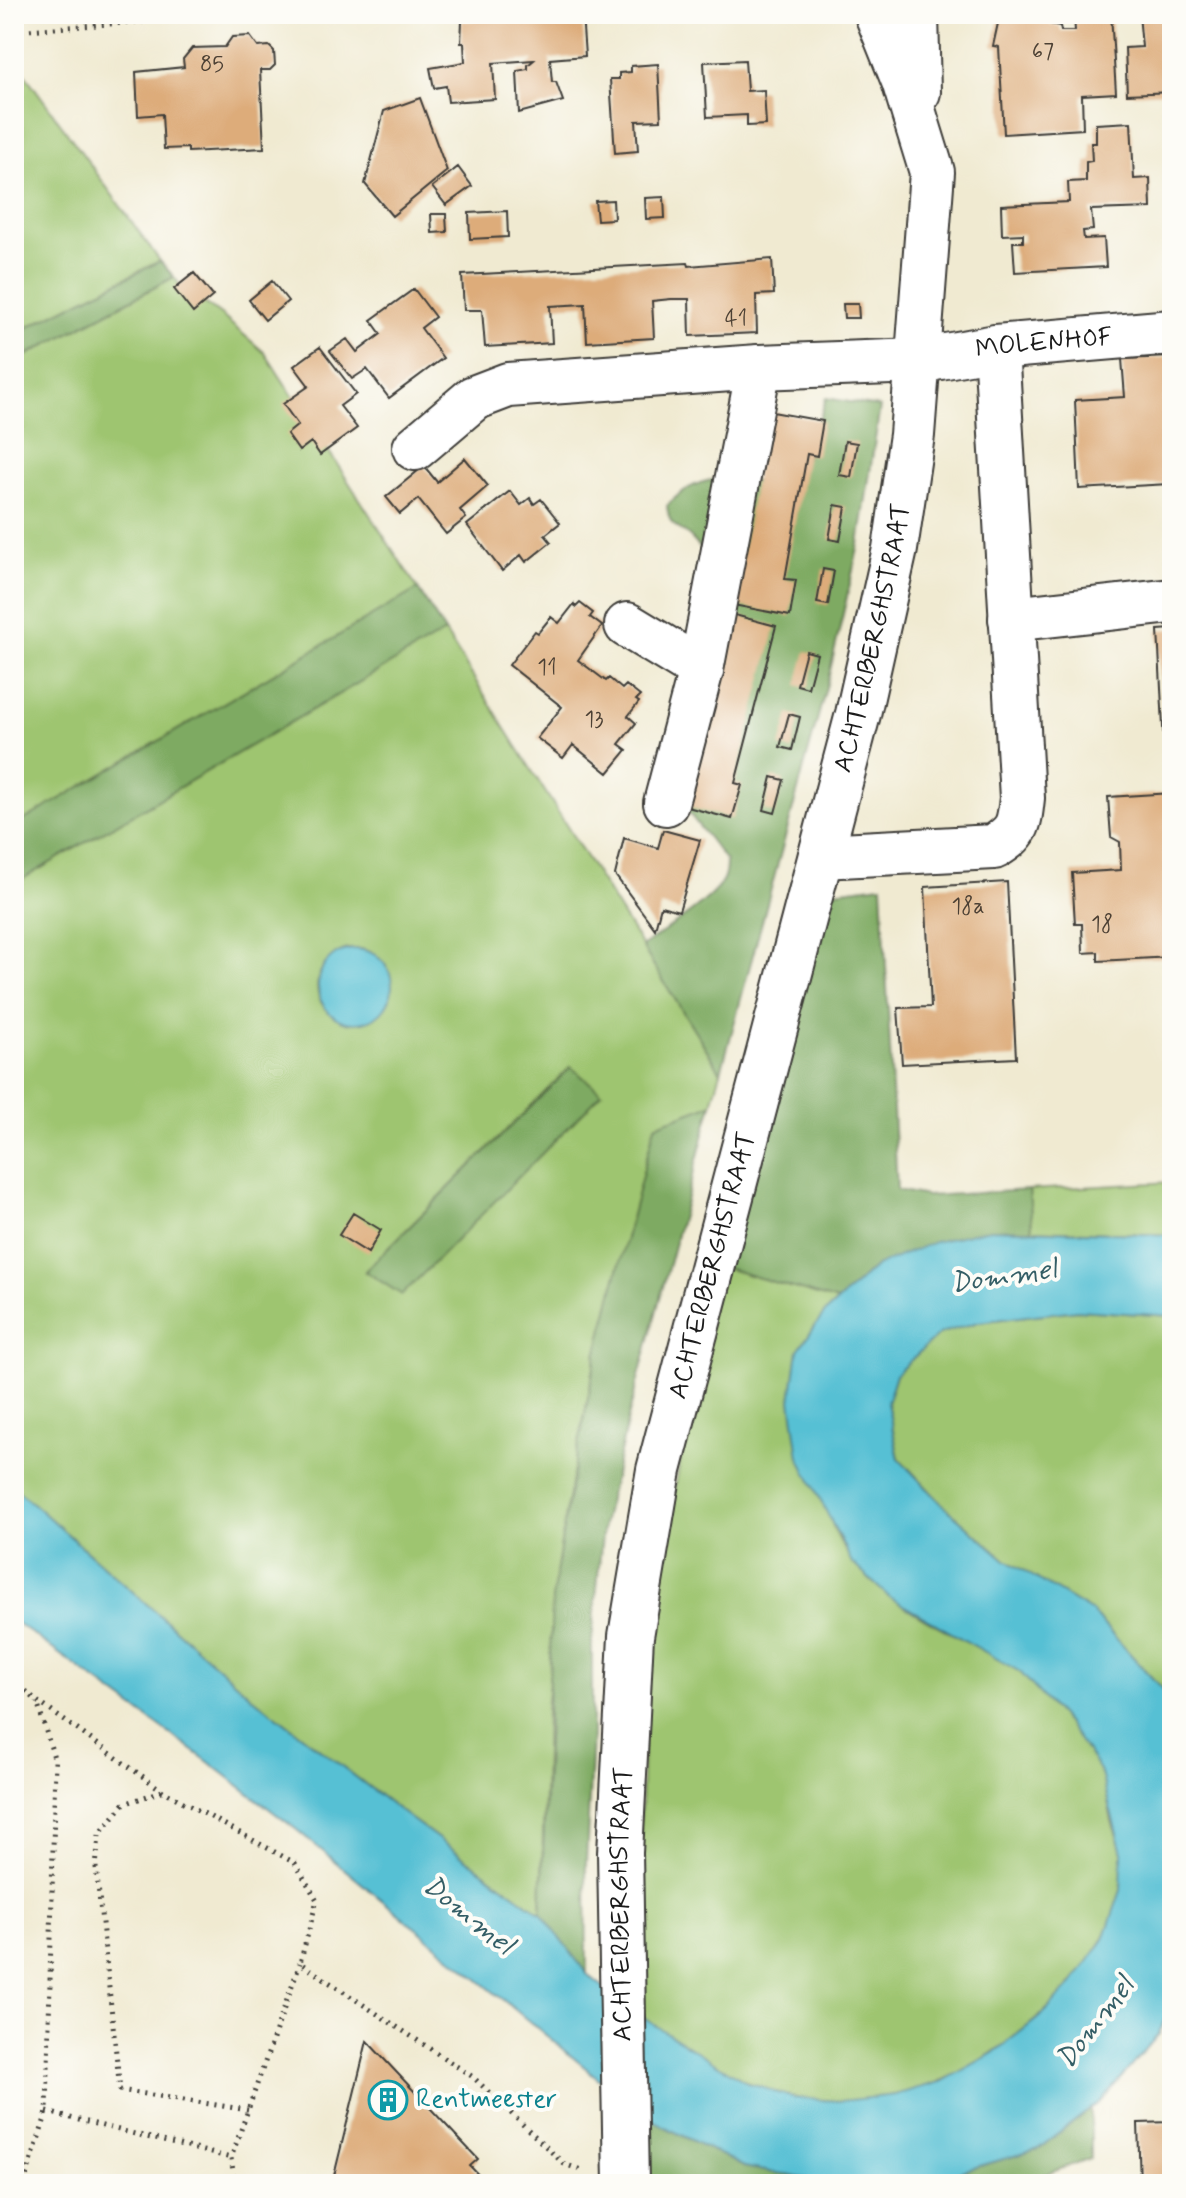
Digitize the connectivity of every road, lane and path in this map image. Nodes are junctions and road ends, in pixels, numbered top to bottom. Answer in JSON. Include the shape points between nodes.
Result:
{"nodes":[{"id":1,"x":247,"y":14,"type":"edge"},
{"id":2,"x":877,"y":14,"type":"edge"},
{"id":3,"x":916,"y":14,"type":"edge"},
{"id":4,"x":146,"y":18,"type":"edge"},
{"id":5,"x":14,"y":31,"type":"edge"},
{"id":6,"x":918,"y":126,"type":"junction"},
{"id":7,"x":1172,"y":332,"type":"edge"},
{"id":8,"x":996,"y":347,"type":"junction"},
{"id":9,"x":918,"y":361,"type":"junction"},
{"id":10,"x":759,"y":367,"type":"junction"},
{"id":11,"x":415,"y":448,"type":"dead end"},
{"id":12,"x":1172,"y":601,"type":"edge"},
{"id":13,"x":1011,"y":619,"type":"junction"},
{"id":14,"x":627,"y":625,"type":"dead end"},
{"id":15,"x":701,"y":670,"type":"junction"},
{"id":16,"x":666,"y":803,"type":"dead end"},
{"id":17,"x":821,"y":856,"type":"junction"},
{"id":18,"x":14,"y":1680,"type":"edge"},
{"id":19,"x":37,"y":1701,"type":"junction"},
{"id":20,"x":163,"y":1791,"type":"junction"},
{"id":21,"x":300,"y":1963,"type":"junction"},
{"id":22,"x":248,"y":2110,"type":"junction"},
{"id":23,"x":47,"y":2112,"type":"junction"},
{"id":24,"x":231,"y":2158,"type":"junction"},
{"id":25,"x":626,"y":2183,"type":"edge"},
{"id":26,"x":24,"y":2184,"type":"edge"},
{"id":27,"x":235,"y":2184,"type":"edge"}],
"edges":[{"from":1,"to":4,"type":"path"},
{"from":2,"to":6,"type":"street","name":"ACHTERBERGHSTRAAT"},
{"from":3,"to":6,"type":"street","name":"ACHTERBERGHSTRAAT"},
{"from":4,"to":5,"type":"path"},
{"from":6,"to":9,"type":"street","name":"ACHTERBERGHSTRAAT","via":[[932,172]]},
{"from":7,"to":8,"type":"street","name":"MOLENHOF"},
{"from":8,"to":9,"type":"street","name":"MOLENHOF"},
{"from":8,"to":13,"type":"street"},
{"from":9,"to":10,"type":"street"},
{"from":9,"to":17,"type":"street","name":"ACHTERBERGHSTRAAT","via":[[895,549]]},
{"from":10,"to":11,"type":"street","via":[[508,385],[474,398]]},
{"from":10,"to":15,"type":"street"},
{"from":12,"to":13,"type":"street"},
{"from":13,"to":17,"type":"street","via":[[1022,798],[1020,822],[1012,836],[994,847]]},
{"from":14,"to":15,"type":"street"},
{"from":15,"to":16,"type":"street"},
{"from":17,"to":25,"type":"street","name":"ACHTERBERGHSTRAAT","via":[[659,1470],[631,1636],[620,1853]]},
{"from":18,"to":19,"type":"path"},
{"from":19,"to":20,"type":"path"},
{"from":19,"to":23,"type":"path","via":[[55,1761]]},
{"from":20,"to":21,"type":"path","via":[[295,1863],[317,1900]]},
{"from":20,"to":22,"type":"path","via":[[124,1804],[99,1835],[98,1898],[120,2090]]},
{"from":21,"to":22,"type":"path"},
{"from":21,"to":25,"type":"path","via":[[473,2077],[564,2164]]},
{"from":22,"to":24,"type":"path"},
{"from":23,"to":24,"type":"path"},
{"from":23,"to":26,"type":"path"},
{"from":24,"to":27,"type":"path"}]}
